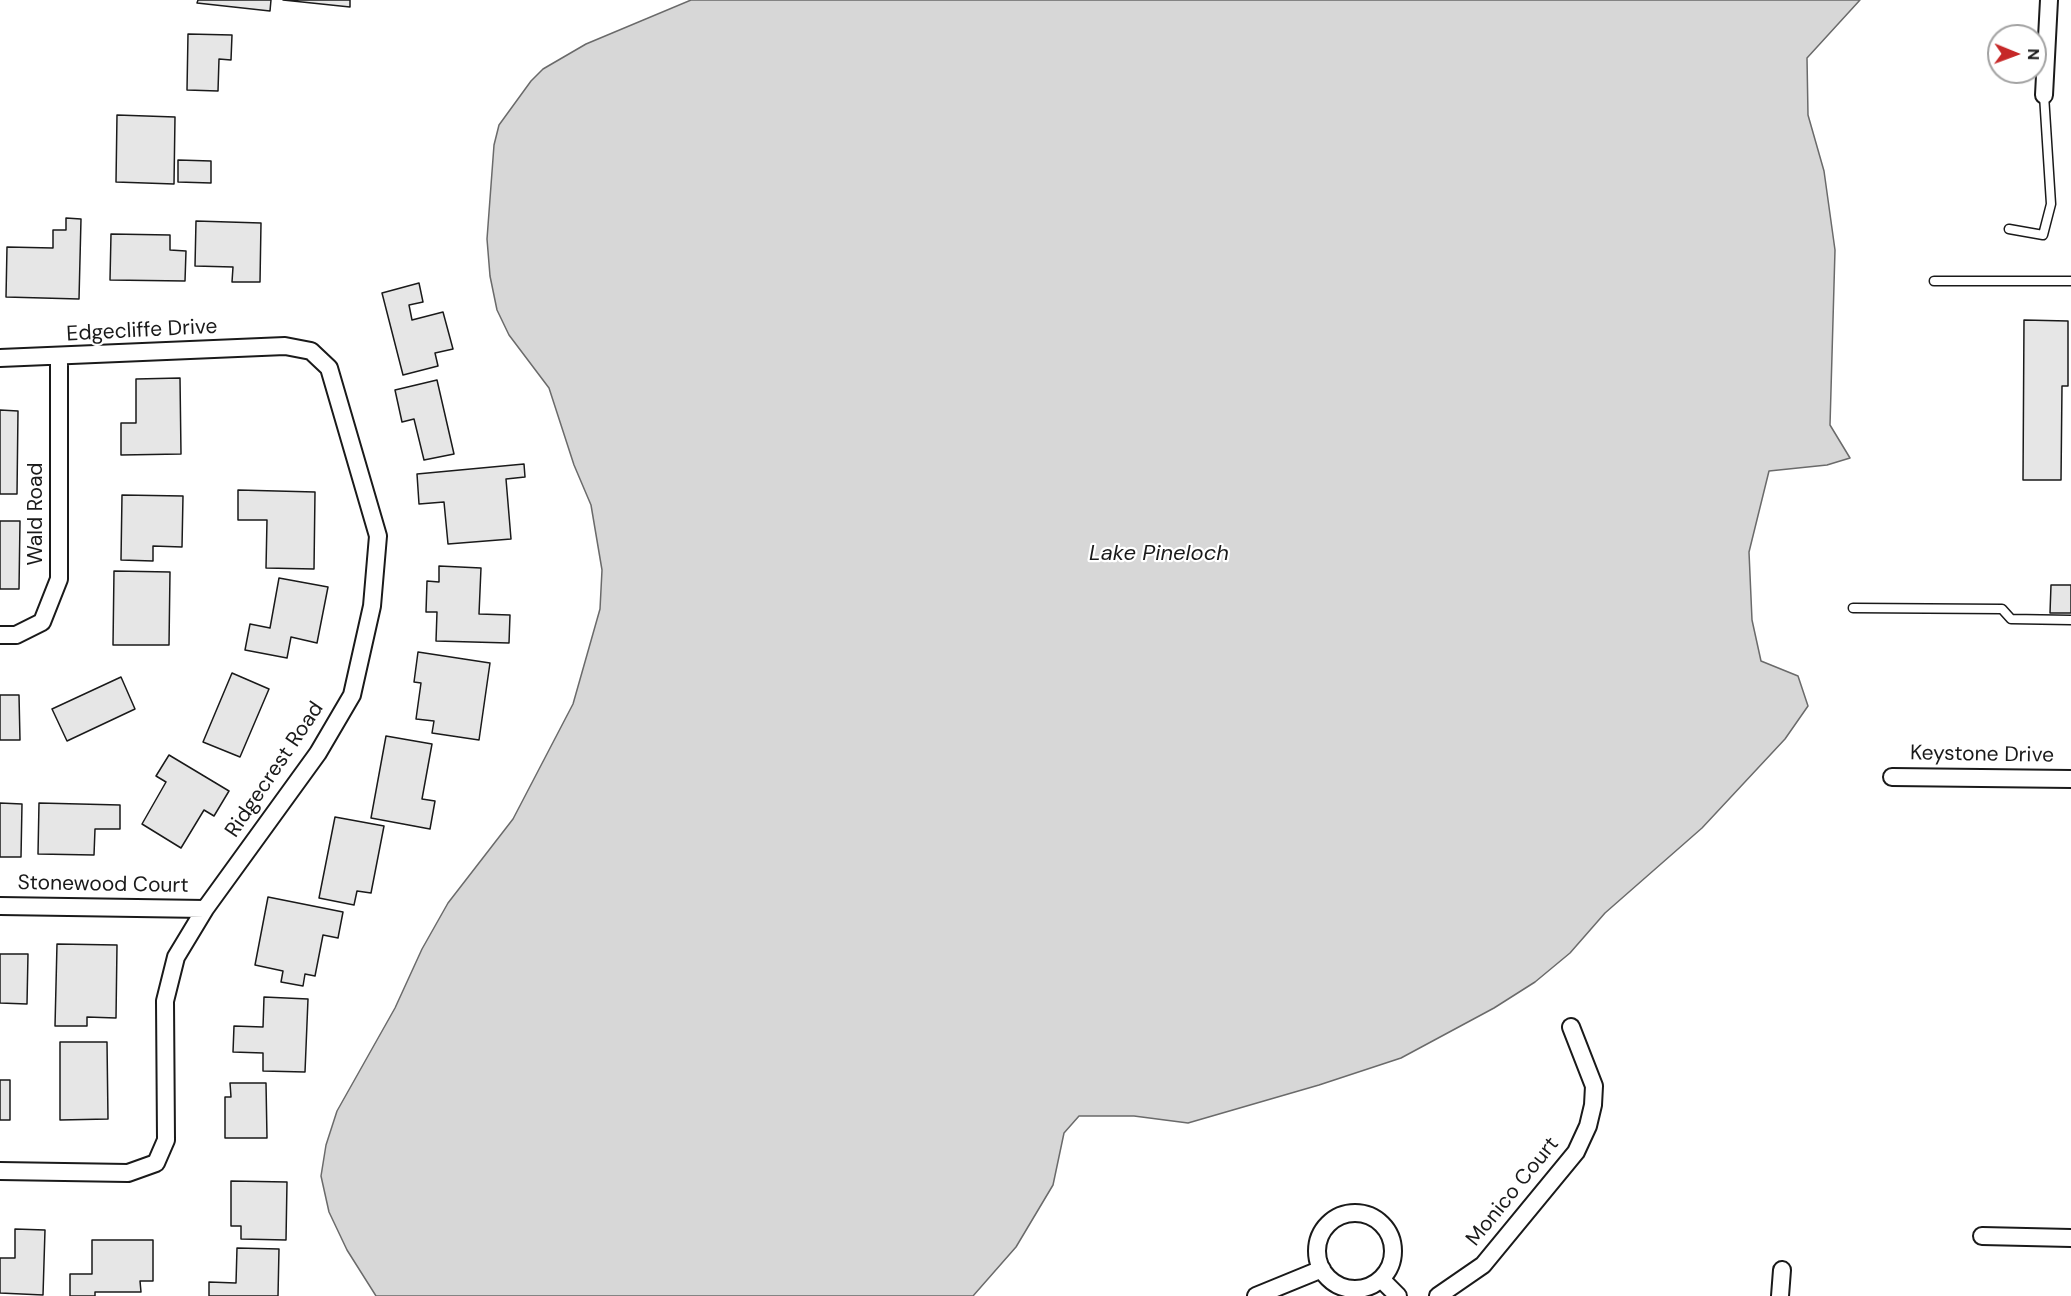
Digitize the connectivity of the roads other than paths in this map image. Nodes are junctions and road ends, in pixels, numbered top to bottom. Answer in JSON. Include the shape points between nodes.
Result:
{"nodes":[{"id":1,"x":2049,"y":0,"type":"edge"},
{"id":2,"x":2044,"y":95,"type":"joint"},
{"id":3,"x":2009,"y":229,"type":"dead end"},
{"id":4,"x":1934,"y":281,"type":"dead end"},
{"id":5,"x":2071,"y":281,"type":"edge"},
{"id":6,"x":285,"y":346,"type":"joint"},
{"id":7,"x":59,"y":357,"type":"junction"},
{"id":8,"x":0,"y":358,"type":"edge"},
{"id":9,"x":1853,"y":608,"type":"dead end"},
{"id":10,"x":2071,"y":620,"type":"edge"},
{"id":11,"x":0,"y":635,"type":"edge"},
{"id":12,"x":1892,"y":777,"type":"dead end"},
{"id":13,"x":2071,"y":779,"type":"edge"},
{"id":14,"x":0,"y":906,"type":"edge"},
{"id":15,"x":206,"y":909,"type":"junction"},
{"id":16,"x":1571,"y":1027,"type":"dead end"},
{"id":17,"x":0,"y":1171,"type":"edge"},
{"id":18,"x":1982,"y":1236,"type":"dead end"},
{"id":19,"x":2071,"y":1238,"type":"edge"},
{"id":20,"x":1322,"y":1269,"type":"junction"},
{"id":21,"x":1782,"y":1270,"type":"dead end"},
{"id":22,"x":1381,"y":1279,"type":"junction"},
{"id":23,"x":1256,"y":1296,"type":"edge"},
{"id":24,"x":1398,"y":1296,"type":"edge"},
{"id":25,"x":1438,"y":1296,"type":"edge"},
{"id":26,"x":1780,"y":1296,"type":"edge"}],
"edges":[{"from":1,"to":2,"type":"street"},
{"from":2,"to":3,"type":"lane","via":[[2051,204],[2043,235]]},
{"from":4,"to":5,"type":"lane"},
{"from":6,"to":7,"type":"street","name":"Edgecliffe Drive"},
{"from":6,"to":15,"type":"street","name":"Ridgecrest Road","via":[[311,351],[329,368],[378,536],[372,606],[352,695],[318,753]]},
{"from":7,"to":8,"type":"street","name":"Edgecliffe Drive"},
{"from":7,"to":11,"type":"street","name":"Wald Road","via":[[59,579],[42,622],[16,635]]},
{"from":9,"to":10,"type":"lane","via":[[2002,609],[2011,619]]},
{"from":12,"to":13,"type":"street","name":"Keystone Drive"},
{"from":14,"to":15,"type":"street","name":"Stonewood Court"},
{"from":15,"to":17,"type":"street","name":"Ridgecrest Road","via":[[176,957],[165,1001],[166,1140],[156,1163],[128,1173]]},
{"from":16,"to":25,"type":"street","name":"Monico Court","via":[[1594,1086],[1588,1126],[1576,1152],[1483,1265]]},
{"from":18,"to":19,"type":"street"},
{"from":20,"to":22,"type":"street","via":[[1342,1287],[1366,1288]]},
{"from":20,"to":22,"type":"street","via":[[1318,1240],[1326,1226],[1347,1214],[1361,1213],[1379,1222],[1390,1237],[1393,1255]]},
{"from":20,"to":23,"type":"street"},
{"from":21,"to":26,"type":"street"},
{"from":22,"to":24,"type":"street"}]}
